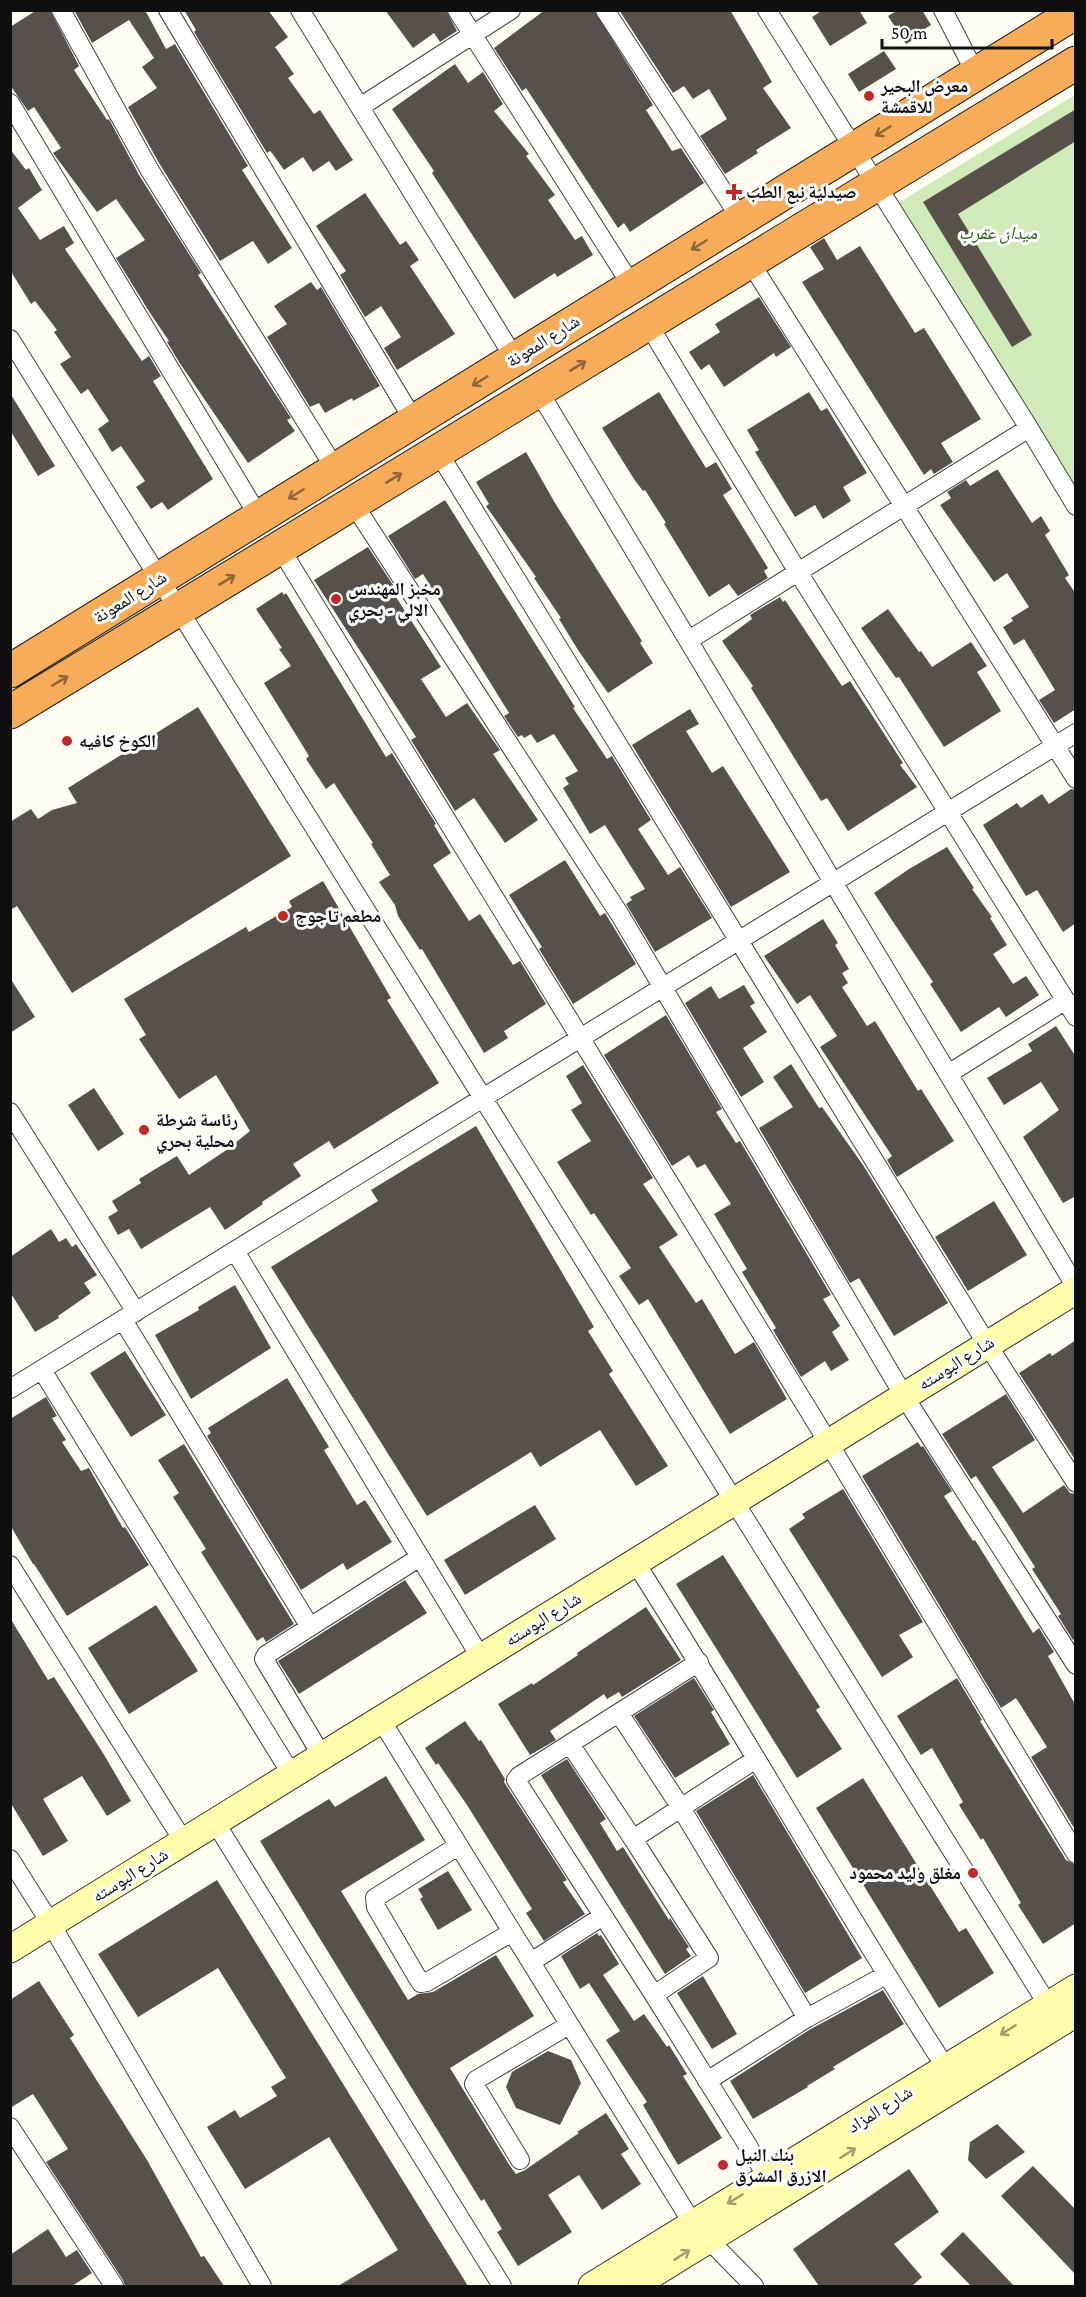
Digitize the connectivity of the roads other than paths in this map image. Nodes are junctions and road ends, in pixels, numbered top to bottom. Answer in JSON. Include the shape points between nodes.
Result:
{"nodes":[{"id":1,"x":61,"y":10,"type":"edge"},
{"id":2,"x":168,"y":10,"type":"edge"},
{"id":3,"x":300,"y":10,"type":"edge"},
{"id":4,"x":457,"y":10,"type":"edge"},
{"id":5,"x":511,"y":10,"type":"edge"},
{"id":6,"x":605,"y":10,"type":"edge"},
{"id":7,"x":767,"y":10,"type":"edge"},
{"id":8,"x":943,"y":10,"type":"edge"},
{"id":9,"x":1076,"y":12,"type":"edge"},
{"id":10,"x":472,"y":36,"type":"junction"},
{"id":11,"x":1076,"y":63,"type":"edge"},
{"id":12,"x":976,"y":74,"type":"junction"},
{"id":13,"x":10,"y":103,"type":"edge"},
{"id":14,"x":360,"y":108,"type":"junction"},
{"id":15,"x":854,"y":150,"type":"junction"},
{"id":16,"x":877,"y":184,"type":"junction"},
{"id":17,"x":741,"y":219,"type":"junction"},
{"id":18,"x":750,"y":262,"type":"junction"},
{"id":19,"x":632,"y":286,"type":"junction"},
{"id":20,"x":648,"y":324,"type":"junction"},
{"id":21,"x":10,"y":339,"type":"edge"},
{"id":22,"x":515,"y":358,"type":"junction"},
{"id":23,"x":538,"y":390,"type":"junction"},
{"id":24,"x":414,"y":421,"type":"junction"},
{"id":25,"x":1029,"y":428,"type":"junction"},
{"id":26,"x":438,"y":452,"type":"junction"},
{"id":27,"x":336,"y":470,"type":"junction"},
{"id":28,"x":353,"y":503,"type":"junction"},
{"id":29,"x":905,"y":505,"type":"junction"},
{"id":30,"x":1076,"y":506,"type":"edge"},
{"id":31,"x":259,"y":517,"type":"junction"},
{"id":32,"x":280,"y":548,"type":"junction"},
{"id":33,"x":798,"y":572,"type":"junction"},
{"id":34,"x":159,"y":579,"type":"junction"},
{"id":35,"x":178,"y":610,"type":"junction"},
{"id":36,"x":689,"y":640,"type":"junction"},
{"id":37,"x":10,"y":671,"type":"edge"},
{"id":38,"x":10,"y":712,"type":"edge"},
{"id":39,"x":1076,"y":733,"type":"edge"},
{"id":40,"x":1055,"y":746,"type":"junction"},
{"id":41,"x":1076,"y":779,"type":"edge"},
{"id":42,"x":948,"y":812,"type":"junction"},
{"id":43,"x":833,"y":882,"type":"junction"},
{"id":44,"x":740,"y":940,"type":"junction"},
{"id":45,"x":663,"y":987,"type":"junction"},
{"id":46,"x":1065,"y":1000,"type":"junction"},
{"id":47,"x":1076,"y":1017,"type":"edge"},
{"id":48,"x":579,"y":1039,"type":"junction"},
{"id":49,"x":948,"y":1074,"type":"junction"},
{"id":50,"x":483,"y":1098,"type":"junction"},
{"id":51,"x":10,"y":1112,"type":"edge"},
{"id":52,"x":235,"y":1251,"type":"junction"},
{"id":53,"x":1076,"y":1288,"type":"edge"},
{"id":54,"x":129,"y":1316,"type":"junction"},
{"id":55,"x":987,"y":1344,"type":"junction"},
{"id":56,"x":42,"y":1370,"type":"junction"},
{"id":57,"x":10,"y":1389,"type":"edge"},
{"id":58,"x":904,"y":1396,"type":"junction"},
{"id":59,"x":828,"y":1442,"type":"junction"},
{"id":60,"x":1076,"y":1483,"type":"edge"},
{"id":61,"x":734,"y":1501,"type":"junction"},
{"id":62,"x":420,"y":1557,"type":"junction"},
{"id":63,"x":635,"y":1562,"type":"junction"},
{"id":64,"x":10,"y":1565,"type":"edge"},
{"id":65,"x":310,"y":1627,"type":"junction"},
{"id":66,"x":481,"y":1658,"type":"junction"},
{"id":67,"x":699,"y":1662,"type":"junction"},
{"id":68,"x":1076,"y":1665,"type":"edge"},
{"id":69,"x":618,"y":1713,"type":"junction"},
{"id":70,"x":381,"y":1720,"type":"junction"},
{"id":71,"x":570,"y":1744,"type":"junction"},
{"id":72,"x":322,"y":1756,"type":"junction"},
{"id":73,"x":756,"y":1759,"type":"junction"},
{"id":74,"x":292,"y":1775,"type":"junction"},
{"id":75,"x":681,"y":1808,"type":"junction"},
{"id":76,"x":215,"y":1822,"type":"junction"},
{"id":77,"x":633,"y":1839,"type":"junction"},
{"id":78,"x":183,"y":1842,"type":"junction"},
{"id":79,"x":458,"y":1846,"type":"junction"},
{"id":80,"x":1076,"y":1854,"type":"edge"},
{"id":81,"x":10,"y":1859,"type":"edge"},
{"id":82,"x":603,"y":1916,"type":"junction"},
{"id":83,"x":51,"y":1924,"type":"junction"},
{"id":84,"x":512,"y":1932,"type":"junction"},
{"id":85,"x":10,"y":1949,"type":"edge"},
{"id":86,"x":531,"y":1962,"type":"junction"},
{"id":87,"x":886,"y":1975,"type":"junction"},
{"id":88,"x":1076,"y":1989,"type":"edge"},
{"id":89,"x":654,"y":1995,"type":"junction"},
{"id":90,"x":1048,"y":2005,"type":"junction"},
{"id":91,"x":1076,"y":2013,"type":"edge"},
{"id":92,"x":807,"y":2018,"type":"junction"},
{"id":93,"x":569,"y":2025,"type":"junction"},
{"id":94,"x":946,"y":2068,"type":"junction"},
{"id":95,"x":707,"y":2081,"type":"junction"},
{"id":96,"x":10,"y":2127,"type":"edge"},
{"id":97,"x":520,"y":2160,"type":"dead end"},
{"id":98,"x":768,"y":2178,"type":"junction"},
{"id":99,"x":700,"y":2232,"type":"junction"},
{"id":100,"x":114,"y":2286,"type":"edge"},
{"id":101,"x":262,"y":2286,"type":"edge"},
{"id":102,"x":502,"y":2286,"type":"edge"},
{"id":103,"x":591,"y":2286,"type":"edge"},
{"id":104,"x":633,"y":2286,"type":"edge"},
{"id":105,"x":754,"y":2286,"type":"edge"}],
"edges":[{"from":1,"to":27,"type":"street","via":[[149,170]]},
{"from":2,"to":24,"type":"street"},
{"from":3,"to":14,"type":"street"},
{"from":4,"to":10,"type":"street"},
{"from":5,"to":10,"type":"street"},
{"from":6,"to":17,"type":"street"},
{"from":7,"to":15,"type":"street"},
{"from":8,"to":12,"type":"street"},
{"from":9,"to":12,"type":"highway","name":"شارع المعونة"},
{"from":10,"to":14,"type":"street"},
{"from":10,"to":19,"type":"street"},
{"from":11,"to":16,"type":"highway","name":"شارع المعونة"},
{"from":12,"to":15,"type":"highway","name":"شارع المعونة","one_way":true},
{"from":13,"to":31,"type":"street"},
{"from":14,"to":22,"type":"street"},
{"from":15,"to":16,"type":"street"},
{"from":15,"to":17,"type":"highway","name":"شارع المعونة"},
{"from":16,"to":18,"type":"highway","name":"شارع المعونة"},
{"from":16,"to":25,"type":"street"},
{"from":17,"to":19,"type":"highway","name":"شارع المعونة","one_way":true},
{"from":18,"to":20,"type":"highway","name":"شارع المعونة"},
{"from":18,"to":29,"type":"street"},
{"from":19,"to":22,"type":"highway","name":"شارع المعونة"},
{"from":23,"to":20,"type":"highway","name":"شارع المعونة","one_way":true},
{"from":20,"to":33,"type":"street"},
{"from":21,"to":34,"type":"street"},
{"from":22,"to":24,"type":"highway","name":"شارع المعونة","one_way":true},
{"from":23,"to":26,"type":"highway","name":"شارع المعونة"},
{"from":23,"to":36,"type":"street"},
{"from":24,"to":27,"type":"highway","name":"شارع المعونة"},
{"from":25,"to":29,"type":"street"},
{"from":25,"to":30,"type":"street"},
{"from":28,"to":26,"type":"highway","name":"شارع المعونة","one_way":true},
{"from":26,"to":44,"type":"street"},
{"from":27,"to":31,"type":"highway","name":"شارع المعونة","one_way":true},
{"from":28,"to":32,"type":"highway","name":"شارع المعونة"},
{"from":28,"to":45,"type":"street"},
{"from":29,"to":33,"type":"street"},
{"from":29,"to":40,"type":"street"},
{"from":31,"to":34,"type":"highway","name":"شارع المعونة"},
{"from":35,"to":32,"type":"highway","name":"شارع المعونة","one_way":true},
{"from":32,"to":48,"type":"street"},
{"from":33,"to":36,"type":"street"},
{"from":33,"to":42,"type":"street"},
{"from":34,"to":35,"type":"street"},
{"from":34,"to":37,"type":"highway","name":"شارع المعونة"},
{"from":38,"to":35,"type":"highway","name":"شارع المعونة","one_way":true},
{"from":35,"to":50,"type":"street"},
{"from":36,"to":43,"type":"street"},
{"from":39,"to":40,"type":"street"},
{"from":40,"to":41,"type":"street"},
{"from":40,"to":42,"type":"street"},
{"from":42,"to":43,"type":"street"},
{"from":42,"to":46,"type":"street"},
{"from":43,"to":44,"type":"street"},
{"from":43,"to":49,"type":"street"},
{"from":44,"to":45,"type":"street"},
{"from":44,"to":55,"type":"street"},
{"from":45,"to":48,"type":"street"},
{"from":45,"to":58,"type":"street"},
{"from":46,"to":47,"type":"street"},
{"from":46,"to":49,"type":"street"},
{"from":48,"to":50,"type":"street"},
{"from":48,"to":59,"type":"street"},
{"from":49,"to":53,"type":"street"},
{"from":50,"to":52,"type":"street"},
{"from":50,"to":61,"type":"street"},
{"from":51,"to":54,"type":"street"},
{"from":52,"to":54,"type":"street"},
{"from":52,"to":62,"type":"street"},
{"from":53,"to":55,"type":"street","name":"شارع البوسته"},
{"from":54,"to":56,"type":"street"},
{"from":54,"to":65,"type":"street"},
{"from":55,"to":58,"type":"street","name":"شارع البوسته"},
{"from":55,"to":60,"type":"street"},
{"from":56,"to":57,"type":"street"},
{"from":56,"to":74,"type":"street"},
{"from":58,"to":59,"type":"street","name":"شارع البوسته"},
{"from":58,"to":68,"type":"street"},
{"from":59,"to":61,"type":"street","name":"شارع البوسته"},
{"from":59,"to":80,"type":"street"},
{"from":61,"to":63,"type":"street","name":"شارع البوسته"},
{"from":61,"to":90,"type":"street"},
{"from":62,"to":65,"type":"street"},
{"from":62,"to":66,"type":"street"},
{"from":63,"to":66,"type":"street","name":"شارع البوسته"},
{"from":63,"to":67,"type":"street"},
{"from":64,"to":78,"type":"street"},
{"from":65,"to":72,"type":"street","via":[[264,1659]]},
{"from":66,"to":70,"type":"street","name":"شارع البوسته"},
{"from":67,"to":69,"type":"street"},
{"from":67,"to":73,"type":"street"},
{"from":69,"to":71,"type":"street"},
{"from":69,"to":75,"type":"street"},
{"from":70,"to":72,"type":"street","name":"شارع البوسته"},
{"from":70,"to":79,"type":"street"},
{"from":71,"to":77,"type":"street"},
{"from":71,"to":82,"type":"street","via":[[516,1780]]},
{"from":72,"to":74,"type":"street","name":"شارع البوسته"},
{"from":73,"to":75,"type":"street"},
{"from":73,"to":87,"type":"street"},
{"from":74,"to":76,"type":"street","name":"شارع البوسته"},
{"from":75,"to":77,"type":"street"},
{"from":75,"to":92,"type":"street"},
{"from":76,"to":78,"type":"street","name":"شارع البوسته"},
{"from":76,"to":102,"type":"street"},
{"from":77,"to":89,"type":"street","via":[[709,1958]]},
{"from":78,"to":83,"type":"street","name":"شارع البوسته"},
{"from":79,"to":84,"type":"street"},
{"from":79,"to":84,"type":"street","via":[[375,1898],[376,1907],[417,1977],[421,1983],[427,1982]]},
{"from":81,"to":83,"type":"street"},
{"from":82,"to":86,"type":"street"},
{"from":82,"to":89,"type":"street"},
{"from":83,"to":85,"type":"street","name":"شارع البوسته"},
{"from":83,"to":101,"type":"street"},
{"from":84,"to":86,"type":"street"},
{"from":86,"to":93,"type":"street"},
{"from":87,"to":92,"type":"street"},
{"from":87,"to":94,"type":"street"},
{"from":88,"to":90,"type":"street","name":"شارع المزاد"},
{"from":89,"to":95,"type":"street"},
{"from":90,"to":91,"type":"street"},
{"from":90,"to":94,"type":"street","name":"شارع المزاد","one_way":true},
{"from":99,"to":91,"type":"street","name":"شارع المزاد","one_way":true},
{"from":92,"to":95,"type":"street"},
{"from":93,"to":97,"type":"street","via":[[474,2084]]},
{"from":93,"to":99,"type":"street"},
{"from":94,"to":98,"type":"street","name":"شارع المزاد"},
{"from":95,"to":98,"type":"street"},
{"from":96,"to":100,"type":"street"},
{"from":98,"to":99,"type":"street","name":"شارع المزاد","one_way":true},
{"from":99,"to":103,"type":"street","name":"شارع المزاد"},
{"from":104,"to":99,"type":"street","name":"شارع المزاد","one_way":true},
{"from":99,"to":105,"type":"street"}]}
